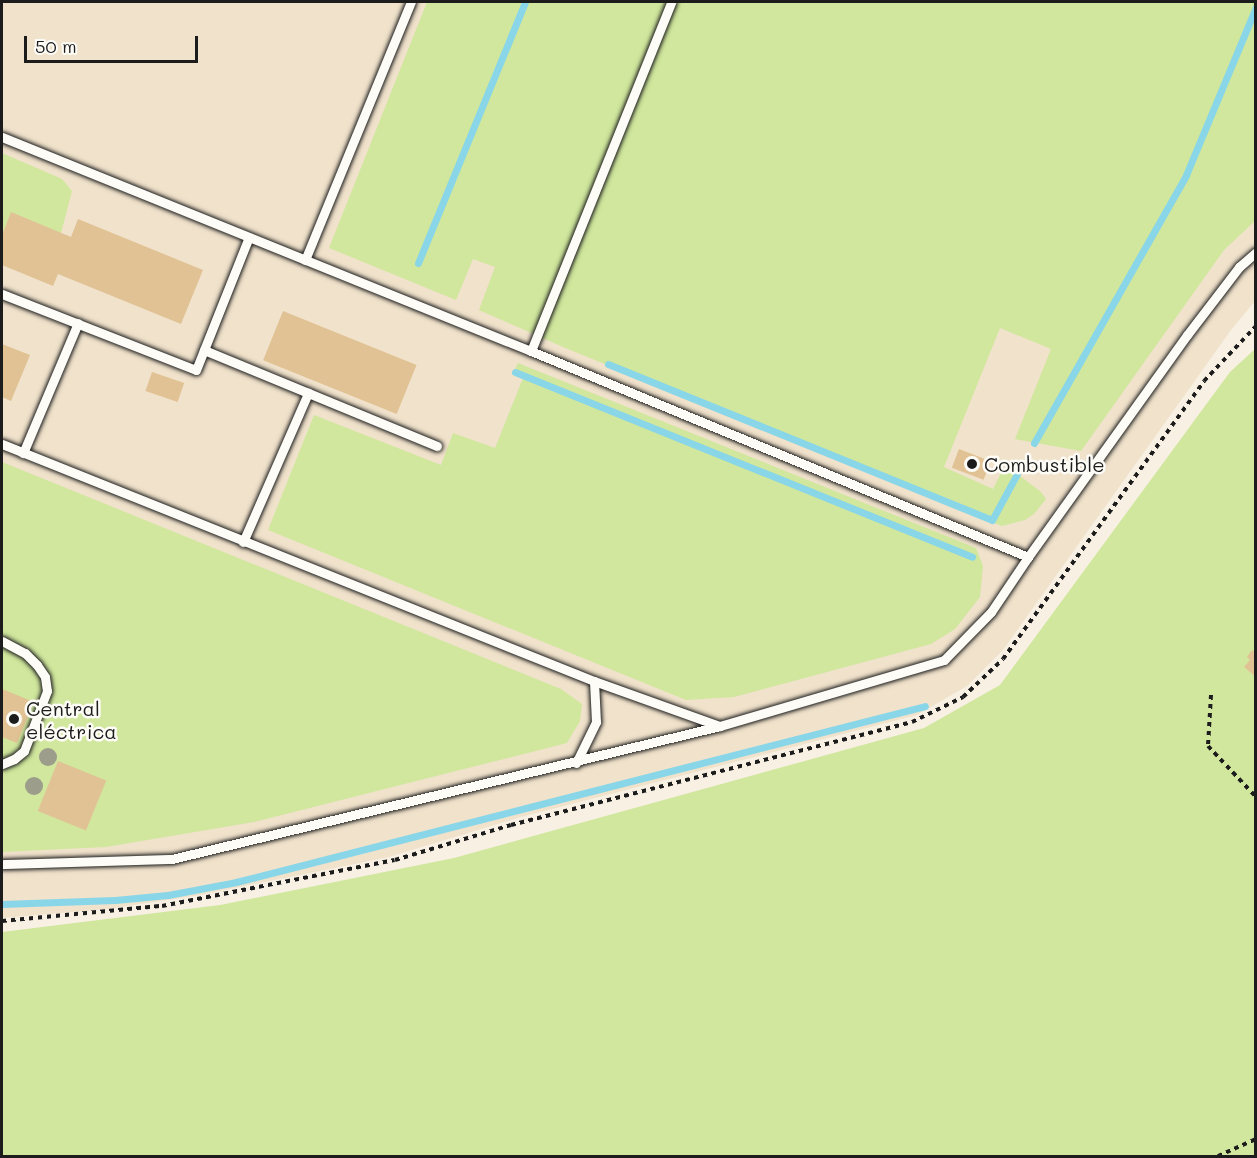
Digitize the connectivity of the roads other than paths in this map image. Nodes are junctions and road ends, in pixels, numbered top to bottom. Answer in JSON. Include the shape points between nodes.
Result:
{"nodes":[{"id":1,"x":411,"y":2,"type":"edge"},
{"id":2,"x":671,"y":2,"type":"edge"},
{"id":3,"x":2,"y":136,"type":"edge"},
{"id":4,"x":249,"y":237,"type":"junction"},
{"id":5,"x":1256,"y":252,"type":"edge"},
{"id":6,"x":305,"y":260,"type":"junction"},
{"id":7,"x":2,"y":294,"type":"edge"},
{"id":8,"x":78,"y":323,"type":"junction"},
{"id":9,"x":204,"y":350,"type":"junction"},
{"id":10,"x":531,"y":351,"type":"junction"},
{"id":11,"x":308,"y":393,"type":"junction"},
{"id":12,"x":2,"y":444,"type":"edge"},
{"id":13,"x":436,"y":446,"type":"dead end"},
{"id":14,"x":23,"y":453,"type":"junction"},
{"id":15,"x":243,"y":542,"type":"junction"},
{"id":16,"x":1028,"y":557,"type":"junction"},
{"id":17,"x":2,"y":641,"type":"edge"},
{"id":18,"x":594,"y":681,"type":"junction"},
{"id":19,"x":720,"y":726,"type":"junction"},
{"id":20,"x":576,"y":763,"type":"junction"},
{"id":21,"x":2,"y":764,"type":"edge"},
{"id":22,"x":2,"y":864,"type":"edge"}],
"edges":[{"from":1,"to":6,"type":"lane"},
{"from":2,"to":10,"type":"lane"},
{"from":3,"to":4,"type":"lane"},
{"from":4,"to":6,"type":"lane"},
{"from":4,"to":9,"type":"lane"},
{"from":5,"to":16,"type":"lane","via":[[1239,267],[1186,335]]},
{"from":6,"to":10,"type":"lane"},
{"from":7,"to":8,"type":"lane"},
{"from":8,"to":9,"type":"lane","via":[[196,370]]},
{"from":8,"to":14,"type":"lane"},
{"from":9,"to":11,"type":"lane"},
{"from":10,"to":16,"type":"lane"},
{"from":11,"to":13,"type":"lane"},
{"from":11,"to":15,"type":"lane"},
{"from":12,"to":14,"type":"lane"},
{"from":14,"to":15,"type":"lane"},
{"from":15,"to":18,"type":"lane"},
{"from":16,"to":19,"type":"lane","via":[[991,612],[944,660]]},
{"from":17,"to":21,"type":"lane","via":[[25,653],[37,665],[45,677],[47,692],[24,751]]},
{"from":18,"to":19,"type":"lane"},
{"from":18,"to":20,"type":"lane","via":[[596,722]]},
{"from":19,"to":20,"type":"lane"},
{"from":20,"to":22,"type":"lane","via":[[172,859]]}]}
